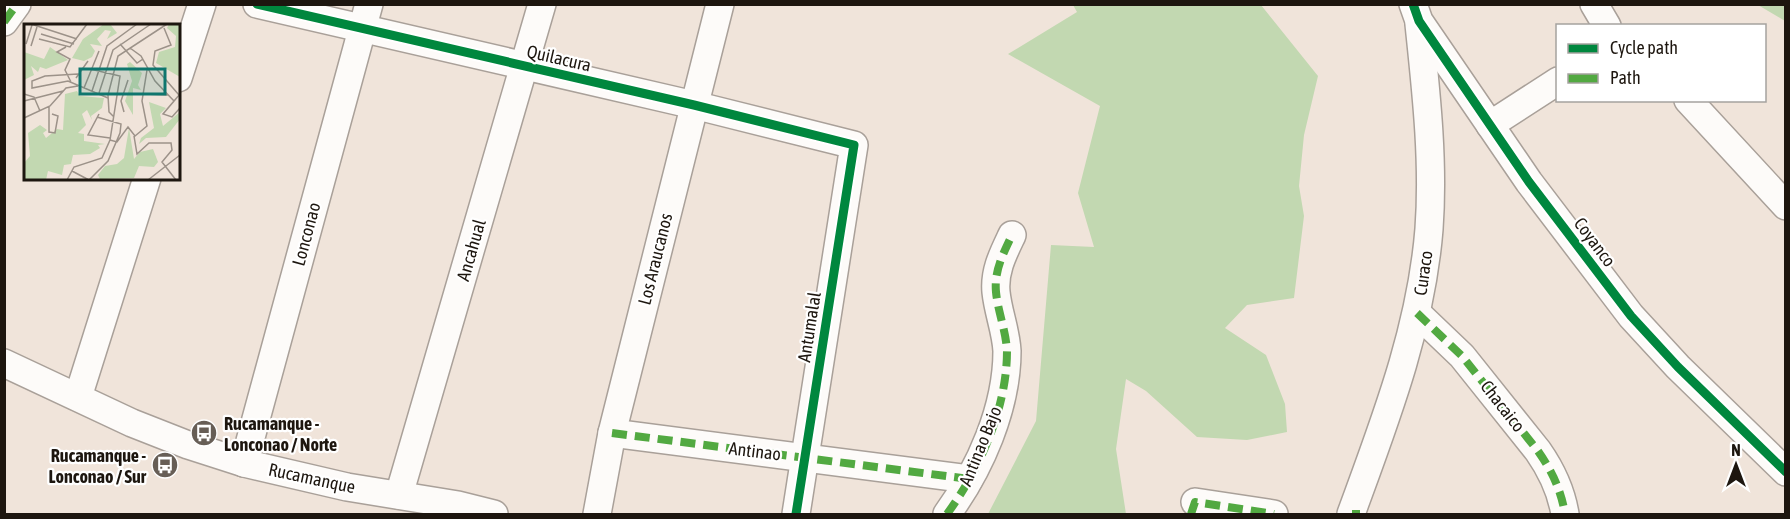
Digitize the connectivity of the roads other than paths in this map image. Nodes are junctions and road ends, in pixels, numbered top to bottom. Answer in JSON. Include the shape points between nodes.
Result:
{"nodes":[{"id":1,"x":17,"y":4,"type":"edge"},
{"id":2,"x":202,"y":4,"type":"edge"},
{"id":3,"x":257,"y":4,"type":"edge"},
{"id":4,"x":542,"y":4,"type":"edge"},
{"id":5,"x":720,"y":4,"type":"edge"},
{"id":6,"x":1594,"y":4,"type":"edge"},
{"id":7,"x":1416,"y":13,"type":"edge"},
{"id":8,"x":365,"y":17,"type":"edge"},
{"id":9,"x":4,"y":22,"type":"edge"},
{"id":10,"x":1606,"y":24,"type":"edge"},
{"id":11,"x":524,"y":67,"type":"junction"},
{"id":12,"x":180,"y":72,"type":"edge"},
{"id":13,"x":1556,"y":82,"type":"edge"},
{"id":14,"x":1690,"y":102,"type":"edge"},
{"id":15,"x":694,"y":105,"type":"junction"},
{"id":16,"x":1490,"y":125,"type":"junction"},
{"id":17,"x":854,"y":146,"type":"joint"},
{"id":18,"x":146,"y":180,"type":"edge"},
{"id":19,"x":1785,"y":206,"type":"edge"},
{"id":20,"x":1012,"y":235,"type":"dead end"},
{"id":21,"x":1417,"y":313,"type":"junction"},
{"id":22,"x":4,"y":363,"type":"edge"},
{"id":23,"x":78,"y":397,"type":"junction"},
{"id":24,"x":612,"y":432,"type":"junction"},
{"id":25,"x":805,"y":458,"type":"junction"},
{"id":26,"x":244,"y":463,"type":"junction"},
{"id":27,"x":1785,"y":472,"type":"edge"},
{"id":28,"x":969,"y":479,"type":"junction"},
{"id":29,"x":399,"y":495,"type":"junction"},
{"id":30,"x":1195,"y":502,"type":"dead end"},
{"id":31,"x":494,"y":514,"type":"edge"},
{"id":32,"x":597,"y":514,"type":"edge"},
{"id":33,"x":796,"y":514,"type":"edge"},
{"id":34,"x":947,"y":514,"type":"edge"},
{"id":35,"x":1274,"y":514,"type":"edge"},
{"id":36,"x":1352,"y":514,"type":"edge"},
{"id":37,"x":1360,"y":514,"type":"edge"},
{"id":38,"x":1565,"y":514,"type":"edge"}],
"edges":[{"from":1,"to":9,"type":"street"},
{"from":2,"to":12,"type":"street"},
{"from":3,"to":8,"type":"street","name":"Quilacura"},
{"from":4,"to":11,"type":"street","name":"Ancahual"},
{"from":5,"to":15,"type":"street","name":"Los Araucanos"},
{"from":6,"to":10,"type":"street"},
{"from":7,"to":16,"type":"street","name":"Coyanco"},
{"from":7,"to":21,"type":"street","name":"Curaco","via":[[1428,123],[1430,206]]},
{"from":8,"to":11,"type":"street","name":"Quilacura"},
{"from":8,"to":26,"type":"street","name":"Lonconao"},
{"from":11,"to":15,"type":"street","name":"Quilacura"},
{"from":11,"to":29,"type":"street","name":"Ancahual"},
{"from":13,"to":16,"type":"street"},
{"from":14,"to":19,"type":"street"},
{"from":15,"to":17,"type":"street","name":"Quilacura"},
{"from":15,"to":24,"type":"street","name":"Los Araucanos"},
{"from":16,"to":27,"type":"street","name":"Coyanco","via":[[1631,316]]},
{"from":17,"to":25,"type":"street","name":"Antumalal"},
{"from":18,"to":23,"type":"street"},
{"from":20,"to":28,"type":"street","name":"Antinao Bajo","via":[[996,280],[1005,334],[1004,383],[990,434]]},
{"from":21,"to":36,"type":"street","name":"Curaco","via":[[1398,385]]},
{"from":21,"to":38,"type":"street","name":"Chacaico","via":[[1462,356],[1538,451],[1557,484]]},
{"from":22,"to":23,"type":"street","name":"Rucamanque"},
{"from":23,"to":26,"type":"street","name":"Rucamanque","via":[[132,423]]},
{"from":24,"to":25,"type":"street","name":"Antinao"},
{"from":24,"to":32,"type":"street","name":"Los Araucanos"},
{"from":25,"to":28,"type":"street","name":"Antinao"},
{"from":25,"to":33,"type":"street","name":"Antumalal"},
{"from":26,"to":29,"type":"street","name":"Rucamanque"},
{"from":28,"to":34,"type":"street","name":"Antinao Bajo"},
{"from":29,"to":31,"type":"street","name":"Rucamanque"},
{"from":30,"to":35,"type":"street"},
{"from":36,"to":37,"type":"street"}]}
